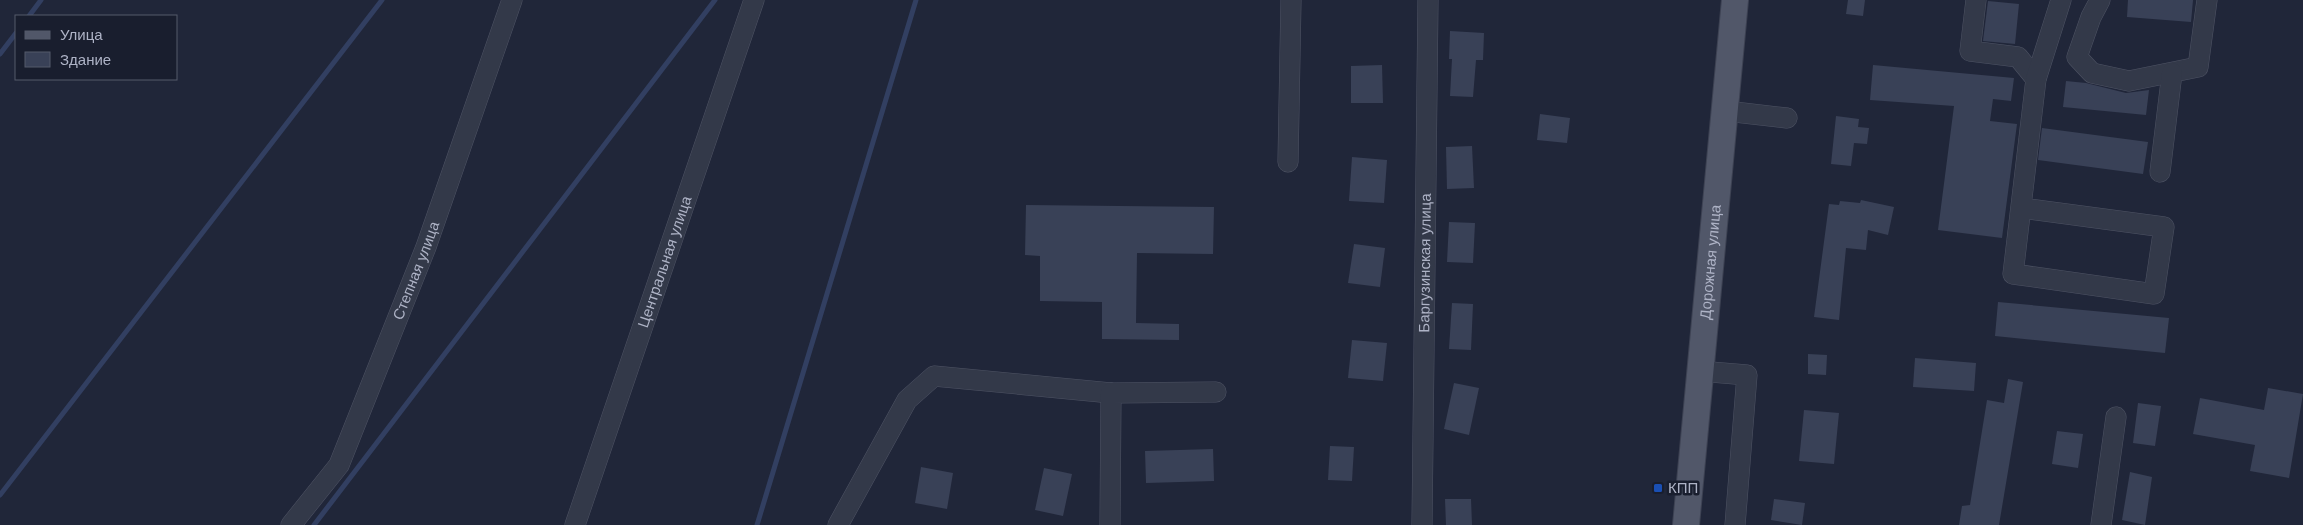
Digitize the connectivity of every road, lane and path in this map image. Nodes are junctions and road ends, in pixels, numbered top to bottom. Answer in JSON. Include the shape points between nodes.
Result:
{"nodes":[{"id":1,"x":512,"y":0,"type":"edge"},
{"id":2,"x":754,"y":0,"type":"edge"},
{"id":3,"x":1291,"y":0,"type":"edge"},
{"id":4,"x":1428,"y":0,"type":"edge"},
{"id":5,"x":1735,"y":0,"type":"edge"},
{"id":6,"x":1976,"y":0,"type":"edge"},
{"id":7,"x":2061,"y":0,"type":"edge"},
{"id":8,"x":2100,"y":0,"type":"edge"},
{"id":9,"x":2207,"y":0,"type":"edge"},
{"id":10,"x":2172,"y":73,"type":"junction"},
{"id":11,"x":2036,"y":79,"type":"junction"},
{"id":12,"x":1726,"y":111,"type":"junction"},
{"id":13,"x":1787,"y":118,"type":"dead end"},
{"id":14,"x":1288,"y":162,"type":"dead end"},
{"id":15,"x":2160,"y":172,"type":"dead end"},
{"id":16,"x":2022,"y":208,"type":"junction"},
{"id":17,"x":1699,"y":371,"type":"junction"},
{"id":18,"x":1216,"y":392,"type":"dead end"},
{"id":19,"x":1111,"y":394,"type":"junction"},
{"id":20,"x":2116,"y":417,"type":"dead end"},
{"id":21,"x":291,"y":525,"type":"edge"},
{"id":22,"x":575,"y":525,"type":"edge"},
{"id":23,"x":838,"y":525,"type":"edge"},
{"id":24,"x":1110,"y":525,"type":"edge"},
{"id":25,"x":1422,"y":525,"type":"edge"},
{"id":26,"x":1686,"y":525,"type":"edge"},
{"id":27,"x":1735,"y":525,"type":"edge"},
{"id":28,"x":2101,"y":525,"type":"edge"}],
"edges":[{"from":1,"to":21,"type":"street","name":"Степная улица","via":[[426,246],[339,465]]},
{"from":2,"to":22,"type":"street","name":"Центральная улица"},
{"from":3,"to":14,"type":"street"},
{"from":4,"to":25,"type":"street","name":"Баргузинская улица"},
{"from":5,"to":12,"type":"main road","name":"Дорожная улица"},
{"from":6,"to":11,"type":"street","via":[[1970,51],[2018,57]]},
{"from":7,"to":11,"type":"street"},
{"from":8,"to":10,"type":"street","via":[[2077,57],[2092,73],[2129,81]]},
{"from":9,"to":10,"type":"street","via":[[2198,67]]},
{"from":10,"to":15,"type":"street"},
{"from":11,"to":16,"type":"street"},
{"from":12,"to":13,"type":"street"},
{"from":12,"to":17,"type":"main road","name":"Дорожная улица"},
{"from":16,"to":16,"type":"street","via":[[2013,274],[2154,294],[2164,227]]},
{"from":17,"to":26,"type":"main road","name":"Дорожная улица"},
{"from":17,"to":27,"type":"street","via":[[1747,375]]},
{"from":18,"to":19,"type":"street"},
{"from":19,"to":23,"type":"street","via":[[934,376],[907,400]]},
{"from":19,"to":24,"type":"street"},
{"from":20,"to":28,"type":"street"}]}
